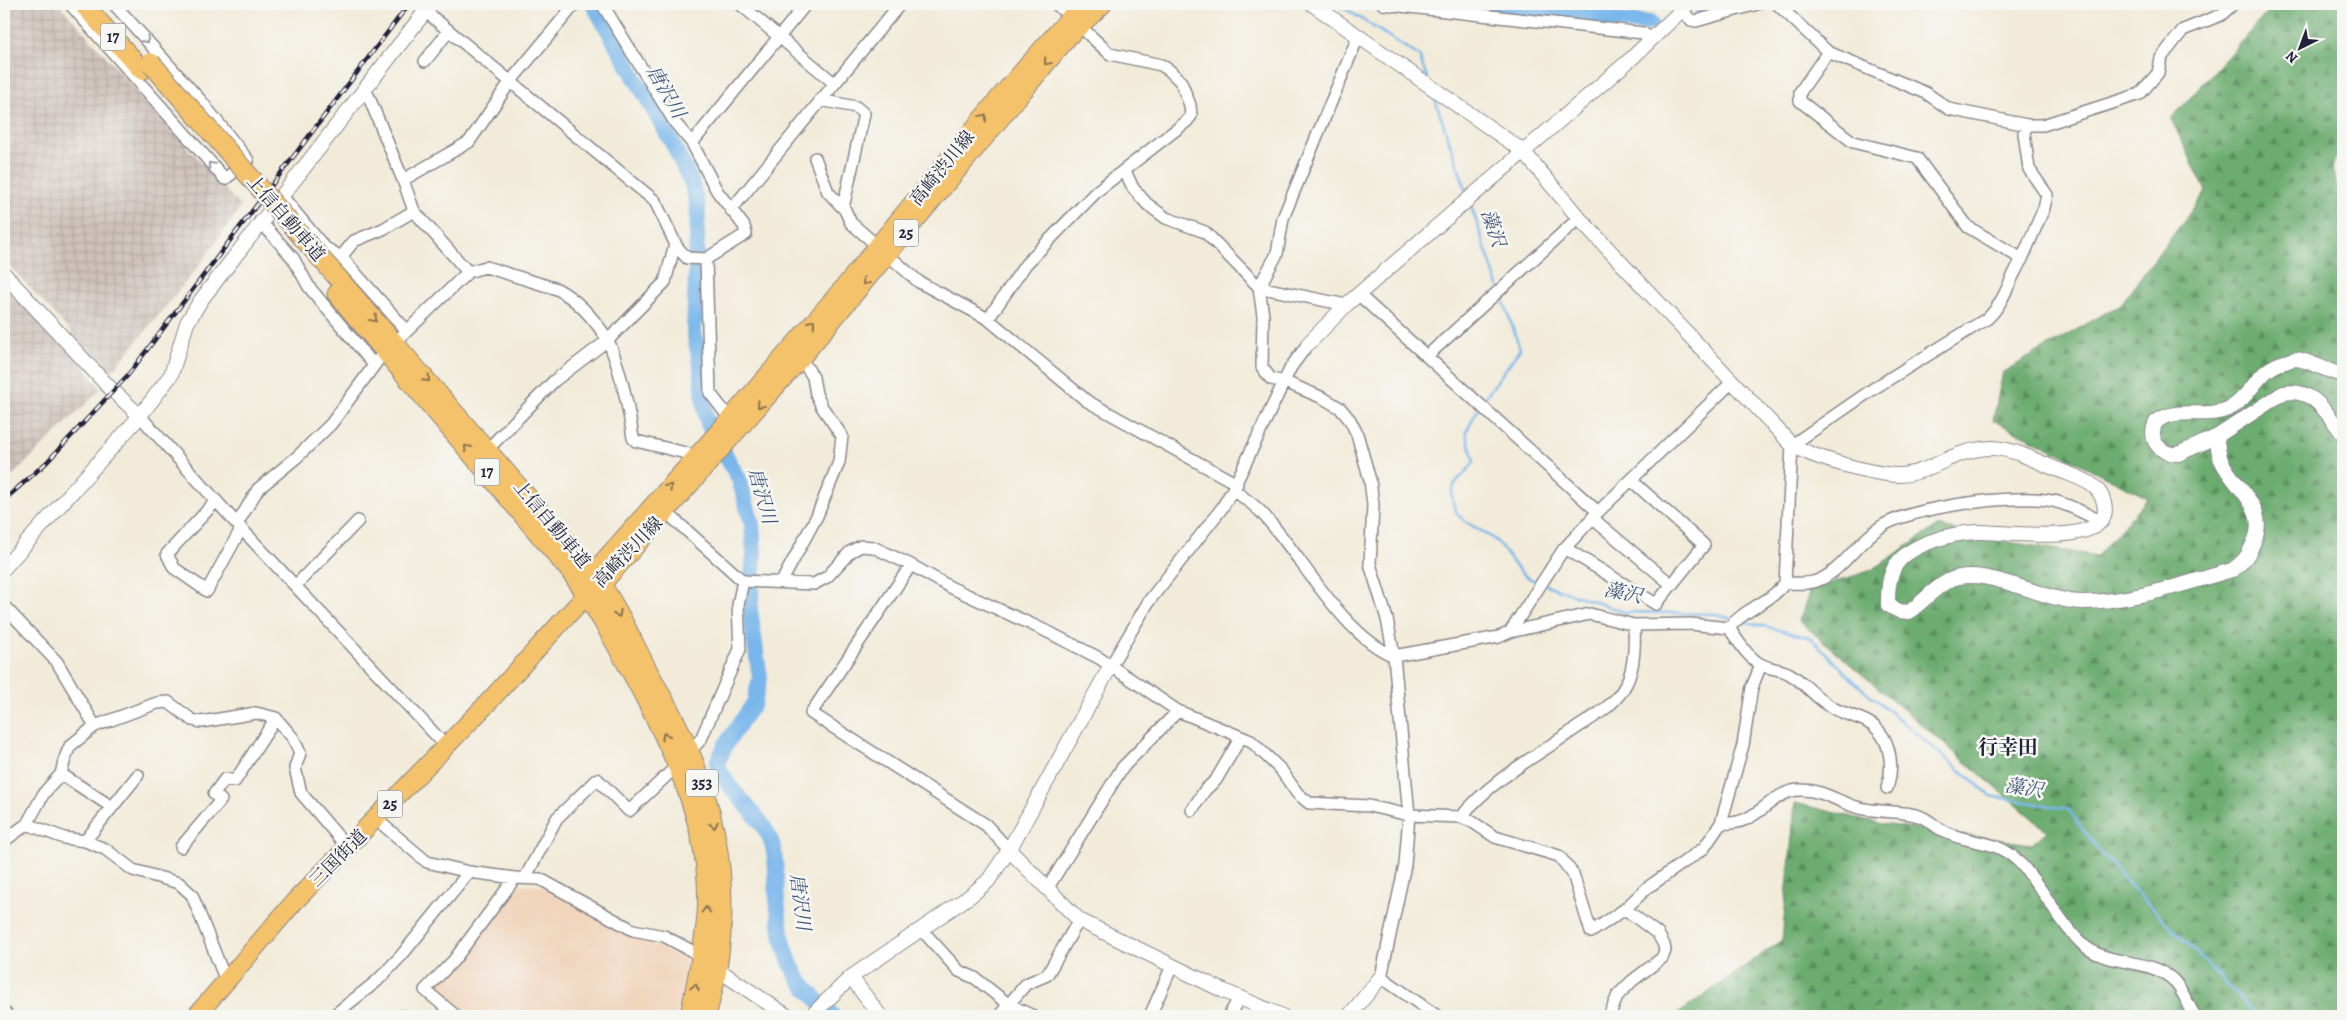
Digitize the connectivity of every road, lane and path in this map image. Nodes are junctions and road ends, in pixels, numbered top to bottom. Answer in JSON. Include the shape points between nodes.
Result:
{"nodes":[{"id":1,"x":70,"y":4,"type":"edge"},
{"id":2,"x":83,"y":4,"type":"edge"},
{"id":3,"x":100,"y":4,"type":"edge"},
{"id":4,"x":114,"y":4,"type":"edge"},
{"id":5,"x":575,"y":4,"type":"edge"},
{"id":6,"x":602,"y":4,"type":"edge"},
{"id":7,"x":740,"y":4,"type":"edge"},
{"id":8,"x":806,"y":4,"type":"edge"},
{"id":9,"x":900,"y":4,"type":"edge"},
{"id":10,"x":1056,"y":4,"type":"edge"},
{"id":11,"x":1103,"y":4,"type":"edge"},
{"id":12,"x":1312,"y":4,"type":"edge"},
{"id":13,"x":1383,"y":4,"type":"edge"},
{"id":14,"x":1757,"y":4,"type":"edge"},
{"id":15,"x":1777,"y":4,"type":"edge"},
{"id":16,"x":2233,"y":4,"type":"edge"},
{"id":17,"x":1684,"y":7,"type":"edge"},
{"id":18,"x":428,"y":8,"type":"edge"},
{"id":19,"x":1077,"y":15,"type":"edge"},
{"id":20,"x":449,"y":31,"type":"junction"},
{"id":21,"x":779,"y":37,"type":"junction"},
{"id":22,"x":1358,"y":37,"type":"junction"},
{"id":23,"x":1651,"y":40,"type":"junction"},
{"id":24,"x":1828,"y":52,"type":"junction"},
{"id":25,"x":425,"y":61,"type":"dead end"},
{"id":26,"x":147,"y":67,"type":"junction"},
{"id":27,"x":510,"y":82,"type":"junction"},
{"id":28,"x":834,"y":83,"type":"junction"},
{"id":29,"x":368,"y":95,"type":"dead end"},
{"id":30,"x":820,"y":100,"type":"junction"},
{"id":31,"x":2027,"y":125,"type":"junction"},
{"id":32,"x":692,"y":143,"type":"junction"},
{"id":33,"x":1523,"y":150,"type":"junction"},
{"id":34,"x":816,"y":158,"type":"dead end"},
{"id":35,"x":1125,"y":171,"type":"junction"},
{"id":36,"x":403,"y":180,"type":"junction"},
{"id":37,"x":281,"y":195,"type":"junction"},
{"id":38,"x":843,"y":208,"type":"junction"},
{"id":39,"x":731,"y":210,"type":"junction"},
{"id":40,"x":414,"y":211,"type":"junction"},
{"id":41,"x":1578,"y":218,"type":"junction"},
{"id":42,"x":260,"y":221,"type":"junction"},
{"id":43,"x":675,"y":244,"type":"junction"},
{"id":44,"x":882,"y":251,"type":"junction"},
{"id":45,"x":706,"y":259,"type":"junction"},
{"id":46,"x":2022,"y":259,"type":"junction"},
{"id":47,"x":331,"y":267,"type":"junction"},
{"id":48,"x":468,"y":272,"type":"junction"},
{"id":49,"x":4,"y":274,"type":"edge"},
{"id":50,"x":1259,"y":287,"type":"junction"},
{"id":51,"x":1358,"y":294,"type":"junction"},
{"id":52,"x":1346,"y":305,"type":"junction"},
{"id":53,"x":988,"y":319,"type":"junction"},
{"id":54,"x":608,"y":340,"type":"junction"},
{"id":55,"x":1308,"y":344,"type":"joint"},
{"id":56,"x":390,"y":348,"type":"junction"},
{"id":57,"x":796,"y":352,"type":"junction"},
{"id":58,"x":1427,"y":356,"type":"junction"},
{"id":59,"x":2343,"y":375,"type":"edge"},
{"id":60,"x":1285,"y":382,"type":"junction"},
{"id":61,"x":1732,"y":382,"type":"junction"},
{"id":62,"x":140,"y":416,"type":"junction"},
{"id":63,"x":728,"y":428,"type":"junction"},
{"id":64,"x":2343,"y":434,"type":"edge"},
{"id":65,"x":2216,"y":438,"type":"junction"},
{"id":66,"x":1792,"y":445,"type":"junction"},
{"id":67,"x":713,"y":448,"type":"junction"},
{"id":68,"x":488,"y":449,"type":"junction"},
{"id":69,"x":694,"y":460,"type":"junction"},
{"id":70,"x":1631,"y":480,"type":"junction"},
{"id":71,"x":1235,"y":487,"type":"junction"},
{"id":72,"x":216,"y":501,"type":"junction"},
{"id":73,"x":666,"y":512,"type":"junction"},
{"id":74,"x":1595,"y":515,"type":"junction"},
{"id":75,"x":358,"y":521,"type":"dead end"},
{"id":76,"x":2102,"y":522,"type":"junction"},
{"id":77,"x":239,"y":526,"type":"junction"},
{"id":78,"x":1565,"y":548,"type":"junction"},
{"id":79,"x":911,"y":565,"type":"junction"},
{"id":80,"x":4,"y":568,"type":"edge"},
{"id":81,"x":743,"y":581,"type":"junction"},
{"id":82,"x":782,"y":581,"type":"junction"},
{"id":83,"x":1785,"y":582,"type":"junction"},
{"id":84,"x":594,"y":584,"type":"junction"},
{"id":85,"x":296,"y":585,"type":"junction"},
{"id":86,"x":1672,"y":585,"type":"junction"},
{"id":87,"x":4,"y":606,"type":"edge"},
{"id":88,"x":1634,"y":625,"type":"junction"},
{"id":89,"x":1729,"y":628,"type":"junction"},
{"id":90,"x":1510,"y":632,"type":"junction"},
{"id":91,"x":1394,"y":656,"type":"junction"},
{"id":92,"x":1761,"y":665,"type":"junction"},
{"id":93,"x":1110,"y":667,"type":"junction"},
{"id":94,"x":1178,"y":711,"type":"junction"},
{"id":95,"x":276,"y":718,"type":"junction"},
{"id":96,"x":95,"y":726,"type":"junction"},
{"id":97,"x":1241,"y":737,"type":"junction"},
{"id":98,"x":446,"y":746,"type":"junction"},
{"id":99,"x":684,"y":758,"type":"junction"},
{"id":100,"x":61,"y":774,"type":"junction"},
{"id":101,"x":138,"y":775,"type":"dead end"},
{"id":102,"x":1887,"y":788,"type":"dead end"},
{"id":103,"x":112,"y":807,"type":"junction"},
{"id":104,"x":1192,"y":810,"type":"dead end"},
{"id":105,"x":1409,"y":815,"type":"junction"},
{"id":106,"x":1461,"y":817,"type":"junction"},
{"id":107,"x":376,"y":819,"type":"junction"},
{"id":108,"x":1721,"y":823,"type":"junction"},
{"id":109,"x":27,"y":824,"type":"junction"},
{"id":110,"x":4,"y":841,"type":"edge"},
{"id":111,"x":85,"y":841,"type":"junction"},
{"id":112,"x":181,"y":847,"type":"dead end"},
{"id":113,"x":347,"y":847,"type":"junction"},
{"id":114,"x":1009,"y":850,"type":"junction"},
{"id":115,"x":469,"y":872,"type":"junction"},
{"id":116,"x":520,"y":878,"type":"junction"},
{"id":117,"x":1047,"y":888,"type":"junction"},
{"id":118,"x":1625,"y":909,"type":"junction"},
{"id":119,"x":1079,"y":920,"type":"junction"},
{"id":120,"x":921,"y":928,"type":"junction"},
{"id":121,"x":701,"y":958,"type":"junction"},
{"id":122,"x":1172,"y":966,"type":"junction"},
{"id":123,"x":717,"y":969,"type":"junction"},
{"id":124,"x":851,"y":977,"type":"junction"},
{"id":125,"x":1380,"y":977,"type":"junction"},
{"id":126,"x":226,"y":981,"type":"junction"},
{"id":127,"x":1239,"y":998,"type":"junction"},
{"id":128,"x":1008,"y":1004,"type":"junction"},
{"id":129,"x":4,"y":1012,"type":"edge"},
{"id":130,"x":8,"y":1016,"type":"edge"},
{"id":131,"x":196,"y":1016,"type":"edge"},
{"id":132,"x":333,"y":1016,"type":"edge"},
{"id":133,"x":456,"y":1016,"type":"edge"},
{"id":134,"x":690,"y":1016,"type":"edge"},
{"id":135,"x":706,"y":1016,"type":"edge"},
{"id":136,"x":787,"y":1016,"type":"edge"},
{"id":137,"x":811,"y":1016,"type":"edge"},
{"id":138,"x":880,"y":1016,"type":"edge"},
{"id":139,"x":998,"y":1016,"type":"edge"},
{"id":140,"x":1033,"y":1016,"type":"edge"},
{"id":141,"x":1150,"y":1016,"type":"edge"},
{"id":142,"x":1230,"y":1016,"type":"edge"},
{"id":143,"x":1282,"y":1016,"type":"edge"},
{"id":144,"x":1349,"y":1016,"type":"edge"},
{"id":145,"x":1437,"y":1016,"type":"edge"},
{"id":146,"x":1610,"y":1016,"type":"edge"},
{"id":147,"x":2195,"y":1016,"type":"edge"}],
"edges":[{"from":4,"to":1,"type":"street","one_way":true,"via":[[201,101],[247,159],[225,179]]},
{"from":2,"to":26,"type":"highway","name":"上信自動車道","number":"17"},
{"from":3,"to":26,"type":"highway","name":"上信自動車道","number":"17"},
{"from":5,"to":27,"type":"street"},
{"from":6,"to":32,"type":"street","via":[[676,124]]},
{"from":7,"to":21,"type":"street"},
{"from":8,"to":21,"type":"street"},
{"from":9,"to":28,"type":"street"},
{"from":10,"to":19,"type":"street"},
{"from":11,"to":19,"type":"main road","number":"25"},
{"from":12,"to":22,"type":"street"},
{"from":13,"to":23,"type":"street","via":[[1643,32]]},
{"from":14,"to":17,"type":"street","via":[[1696,21],[1691,20]]},
{"from":15,"to":24,"type":"street"},
{"from":16,"to":31,"type":"street","via":[[2221,15],[2183,30],[2161,58],[2158,73],[2140,94],[2043,125]]},
{"from":17,"to":23,"type":"street"},
{"from":18,"to":20,"type":"street"},
{"from":18,"to":37,"type":"street"},
{"from":19,"to":35,"type":"street","via":[[1110,54],[1161,65],[1169,70],[1181,82],[1190,105],[1191,116],[1186,122]]},
{"from":19,"to":44,"type":"main road","name":"高崎渋川線","number":"25"},
{"from":20,"to":25,"type":"street"},
{"from":20,"to":27,"type":"street"},
{"from":21,"to":28,"type":"street"},
{"from":21,"to":32,"type":"street"},
{"from":22,"to":33,"type":"street"},
{"from":22,"to":50,"type":"street","via":[[1283,218],[1277,254]]},
{"from":23,"to":33,"type":"street"},
{"from":24,"to":31,"type":"street","via":[[1926,93],[1949,109]]},
{"from":24,"to":46,"type":"street","via":[[1800,92],[1800,101],[1853,142],[1917,158],[1968,227]]},
{"from":26,"to":47,"type":"highway","name":"上信自動車道","number":"17","bridge":true},
{"from":27,"to":36,"type":"street","via":[[470,142]]},
{"from":27,"to":43,"type":"street","via":[[655,201]]},
{"from":28,"to":30,"type":"street"},
{"from":29,"to":36,"type":"street"},
{"from":30,"to":38,"type":"street","via":[[856,107],[864,114]]},
{"from":30,"to":39,"type":"street"},
{"from":31,"to":46,"type":"street","via":[[2024,133],[2029,169],[2047,195]]},
{"from":32,"to":39,"type":"street"},
{"from":33,"to":41,"type":"street"},
{"from":33,"to":51,"type":"street"},
{"from":34,"to":38,"type":"street","via":[[828,192]]},
{"from":35,"to":50,"type":"street","via":[[1133,188],[1147,204],[1166,218],[1205,232]]},
{"from":35,"to":53,"type":"street","via":[[1097,191],[1026,264]]},
{"from":36,"to":40,"type":"street"},
{"from":37,"to":42,"type":"street"},
{"from":37,"to":47,"type":"street","via":[[324,247]]},
{"from":38,"to":44,"type":"street","via":[[851,224]]},
{"from":39,"to":45,"type":"street","via":[[744,226],[746,234]]},
{"from":40,"to":47,"type":"street","via":[[354,241]]},
{"from":40,"to":48,"type":"street"},
{"from":41,"to":58,"type":"street"},
{"from":41,"to":61,"type":"street"},
{"from":42,"to":56,"type":"street","via":[[293,258],[309,287]]},
{"from":42,"to":62,"type":"street","via":[[201,300],[187,323],[166,385]]},
{"from":43,"to":45,"type":"street","via":[[688,258]]},
{"from":43,"to":54,"type":"street","via":[[665,282]]},
{"from":44,"to":53,"type":"street","via":[[919,282]]},
{"from":44,"to":57,"type":"main road","name":"高崎渋川線","number":"25"},
{"from":45,"to":63,"type":"street","via":[[710,393]]},
{"from":46,"to":66,"type":"street","via":[[1998,308],[1988,318],[1876,387]]},
{"from":47,"to":56,"type":"highway","name":"上信自動車道","number":"17"},
{"from":48,"to":54,"type":"street","via":[[486,267],[557,289],[588,313]]},
{"from":48,"to":56,"type":"street"},
{"from":49,"to":62,"type":"street"},
{"from":50,"to":52,"type":"street"},
{"from":50,"to":60,"type":"street","via":[[1263,316],[1262,368],[1271,379]]},
{"from":51,"to":52,"type":"street"},
{"from":51,"to":58,"type":"street"},
{"from":52,"to":55,"type":"street"},
{"from":53,"to":71,"type":"street","via":[[1086,401]]},
{"from":54,"to":68,"type":"street","via":[[554,381]]},
{"from":54,"to":69,"type":"street","via":[[629,408],[633,438],[686,453]]},
{"from":55,"to":60,"type":"street"},
{"from":56,"to":68,"type":"highway","name":"上信自動車道","number":"17","one_way":true},
{"from":56,"to":77,"type":"street","via":[[331,424],[258,489]]},
{"from":84,"to":56,"type":"highway","name":"上信自動車道","number":"17","one_way":true,"via":[[572,572]]},
{"from":57,"to":63,"type":"main road","name":"高崎渋川線","number":"25"},
{"from":57,"to":82,"type":"street","via":[[813,377],[822,407],[842,436],[839,462]]},
{"from":58,"to":74,"type":"street"},
{"from":59,"to":65,"type":"street","via":[[2296,359],[2277,363],[2263,372],[2251,389],[2231,407],[2212,414],[2166,416],[2153,428],[2157,446],[2171,454]]},
{"from":60,"to":71,"type":"street"},
{"from":60,"to":91,"type":"street","via":[[1340,408],[1357,434],[1373,504],[1370,564],[1387,619]]},
{"from":61,"to":66,"type":"street"},
{"from":61,"to":70,"type":"street"},
{"from":62,"to":72,"type":"street"},
{"from":62,"to":80,"type":"street"},
{"from":63,"to":67,"type":"main road","name":"高崎渋川線","number":"25"},
{"from":64,"to":65,"type":"street","via":[[2312,398],[2304,392],[2295,391],[2283,393]]},
{"from":65,"to":76,"type":"street","via":[[2221,460],[2250,500],[2260,525],[2243,562],[2232,570],[2132,599],[2084,602],[2040,594],[1980,576],[1962,575],[1933,590],[1909,612],[1888,605],[1888,585],[1894,568],[1903,556],[1934,540],[1977,532],[2069,534],[2091,530]]},
{"from":66,"to":76,"type":"street","via":[[1814,456],[1880,473],[1901,475],[1917,472],[1970,450],[2008,449],[2079,478],[2099,491],[2106,509]]},
{"from":66,"to":83,"type":"street"},
{"from":67,"to":69,"type":"main road","name":"高崎渋川線","number":"25"},
{"from":67,"to":73,"type":"main road","name":"高崎渋川線","number":"25"},
{"from":68,"to":84,"type":"highway","name":"上信自動車道","number":"17"},
{"from":84,"to":69,"type":"main road","name":"高崎渋川線","number":"25","one_way":true},
{"from":70,"to":74,"type":"street"},
{"from":70,"to":86,"type":"street","via":[[1704,545]]},
{"from":71,"to":91,"type":"street","via":[[1260,512],[1356,630],[1381,651]]},
{"from":71,"to":93,"type":"street","via":[[1149,601]]},
{"from":72,"to":77,"type":"street"},
{"from":72,"to":77,"type":"street","via":[[167,554],[174,568],[207,591]]},
{"from":73,"to":81,"type":"street"},
{"from":73,"to":84,"type":"main road","name":"高崎渋川線","number":"25"},
{"from":74,"to":78,"type":"street"},
{"from":74,"to":86,"type":"street"},
{"from":75,"to":85,"type":"street"},
{"from":76,"to":83,"type":"street","via":[[2054,501],[2022,497],[1918,512],[1900,516],[1880,527],[1832,572],[1818,580]]},
{"from":77,"to":85,"type":"street"},
{"from":78,"to":86,"type":"street","via":[[1656,604]]},
{"from":78,"to":90,"type":"street"},
{"from":79,"to":82,"type":"street","via":[[874,547],[861,546],[850,552],[822,581],[814,584]]},
{"from":79,"to":93,"type":"street","via":[[1099,658]]},
{"from":79,"to":114,"type":"street","via":[[811,713],[986,824]]},
{"from":81,"to":82,"type":"street"},
{"from":81,"to":99,"type":"street","via":[[738,605],[740,649],[700,739]]},
{"from":83,"to":89,"type":"street","via":[[1778,592],[1739,616]]},
{"from":84,"to":98,"type":"main road","name":"三国街道","number":"25"},
{"from":84,"to":99,"type":"highway","name":"上信自動車道","number":"353"},
{"from":85,"to":98,"type":"street"},
{"from":87,"to":96,"type":"street","via":[[57,662]]},
{"from":88,"to":89,"type":"street","via":[[1690,624]]},
{"from":88,"to":90,"type":"street","via":[[1590,614]]},
{"from":88,"to":106,"type":"street","via":[[1631,669],[1619,696],[1490,787]]},
{"from":89,"to":92,"type":"street"},
{"from":90,"to":91,"type":"street","via":[[1499,637]]},
{"from":91,"to":105,"type":"street"},
{"from":92,"to":102,"type":"street","via":[[1788,673],[1832,708],[1870,723],[1879,730],[1890,758]]},
{"from":92,"to":108,"type":"street","via":[[1752,687],[1743,745]]},
{"from":93,"to":94,"type":"street"},
{"from":93,"to":114,"type":"street"},
{"from":94,"to":97,"type":"street"},
{"from":94,"to":117,"type":"street","via":[[1122,768]]},
{"from":95,"to":96,"type":"street","via":[[256,713],[201,722],[192,720],[168,702]]},
{"from":95,"to":112,"type":"street","via":[[235,781],[225,779],[214,794],[221,800]]},
{"from":95,"to":113,"type":"street","via":[[294,738],[300,753],[295,768],[301,793]]},
{"from":96,"to":100,"type":"street","via":[[70,746]]},
{"from":97,"to":104,"type":"street","via":[[1216,780]]},
{"from":97,"to":105,"type":"street","via":[[1251,741],[1281,770],[1309,803],[1369,806]]},
{"from":98,"to":107,"type":"main road","name":"三国街道","number":"25"},
{"from":99,"to":116,"type":"street","via":[[629,810],[597,779],[558,818]]},
{"from":121,"to":99,"type":"highway","name":"上信自動車道","number":"353","one_way":true,"via":[[707,914],[702,850],[687,790]]},
{"from":99,"to":123,"type":"highway","name":"上信自動車道","number":"353","one_way":true,"via":[[702,784],[718,845],[722,913]]},
{"from":100,"to":103,"type":"street"},
{"from":100,"to":109,"type":"street","via":[[44,793]]},
{"from":101,"to":103,"type":"street"},
{"from":103,"to":111,"type":"street"},
{"from":105,"to":106,"type":"street"},
{"from":105,"to":125,"type":"street","via":[[1405,865]]},
{"from":106,"to":118,"type":"street","via":[[1496,837],[1559,856],[1573,874],[1591,932]]},
{"from":107,"to":113,"type":"main road","name":"三国街道","number":"25"},
{"from":107,"to":115,"type":"street","via":[[427,862]]},
{"from":108,"to":118,"type":"street","via":[[1704,848],[1647,888]]},
{"from":108,"to":147,"type":"street","via":[[1734,825],[1755,816],[1779,796],[1805,790],[1822,793],[1856,807],[1919,816],[1945,832],[1994,844],[2012,856],[2040,886],[2074,935],[2087,948],[2106,958],[2141,964],[2172,978]]},
{"from":109,"to":110,"type":"street"},
{"from":109,"to":111,"type":"street","via":[[64,838]]},
{"from":111,"to":126,"type":"street","via":[[105,849],[133,870],[179,883],[192,895]]},
{"from":113,"to":126,"type":"main road","name":"三国街道","number":"25"},
{"from":114,"to":117,"type":"street"},
{"from":114,"to":120,"type":"street","via":[[988,881]]},
{"from":115,"to":116,"type":"street"},
{"from":115,"to":132,"type":"street","via":[[401,956]]},
{"from":116,"to":121,"type":"street","via":[[540,879],[634,930],[664,936]]},
{"from":116,"to":133,"type":"street","via":[[454,960],[425,990]]},
{"from":117,"to":119,"type":"street"},
{"from":118,"to":146,"type":"street","via":[[1658,934],[1665,951],[1662,958],[1618,995]]},
{"from":119,"to":122,"type":"street"},
{"from":119,"to":128,"type":"street","via":[[1047,974],[1026,984]]},
{"from":120,"to":124,"type":"street"},
{"from":120,"to":128,"type":"street","via":[[959,971],[975,978]]},
{"from":121,"to":123,"type":"street"},
{"from":134,"to":121,"type":"highway","name":"上信自動車道","number":"353","one_way":true},
{"from":122,"to":127,"type":"street"},
{"from":122,"to":141,"type":"street"},
{"from":123,"to":135,"type":"highway","name":"上信自動車道","number":"353"},
{"from":123,"to":136,"type":"street"},
{"from":124,"to":137,"type":"street"},
{"from":124,"to":138,"type":"street"},
{"from":125,"to":144,"type":"street"},
{"from":125,"to":145,"type":"street"},
{"from":126,"to":131,"type":"main road","name":"三国街道","number":"25"},
{"from":127,"to":142,"type":"street"},
{"from":127,"to":143,"type":"street"},
{"from":128,"to":139,"type":"street"},
{"from":128,"to":140,"type":"street"},
{"from":129,"to":130,"type":"street"}]}
